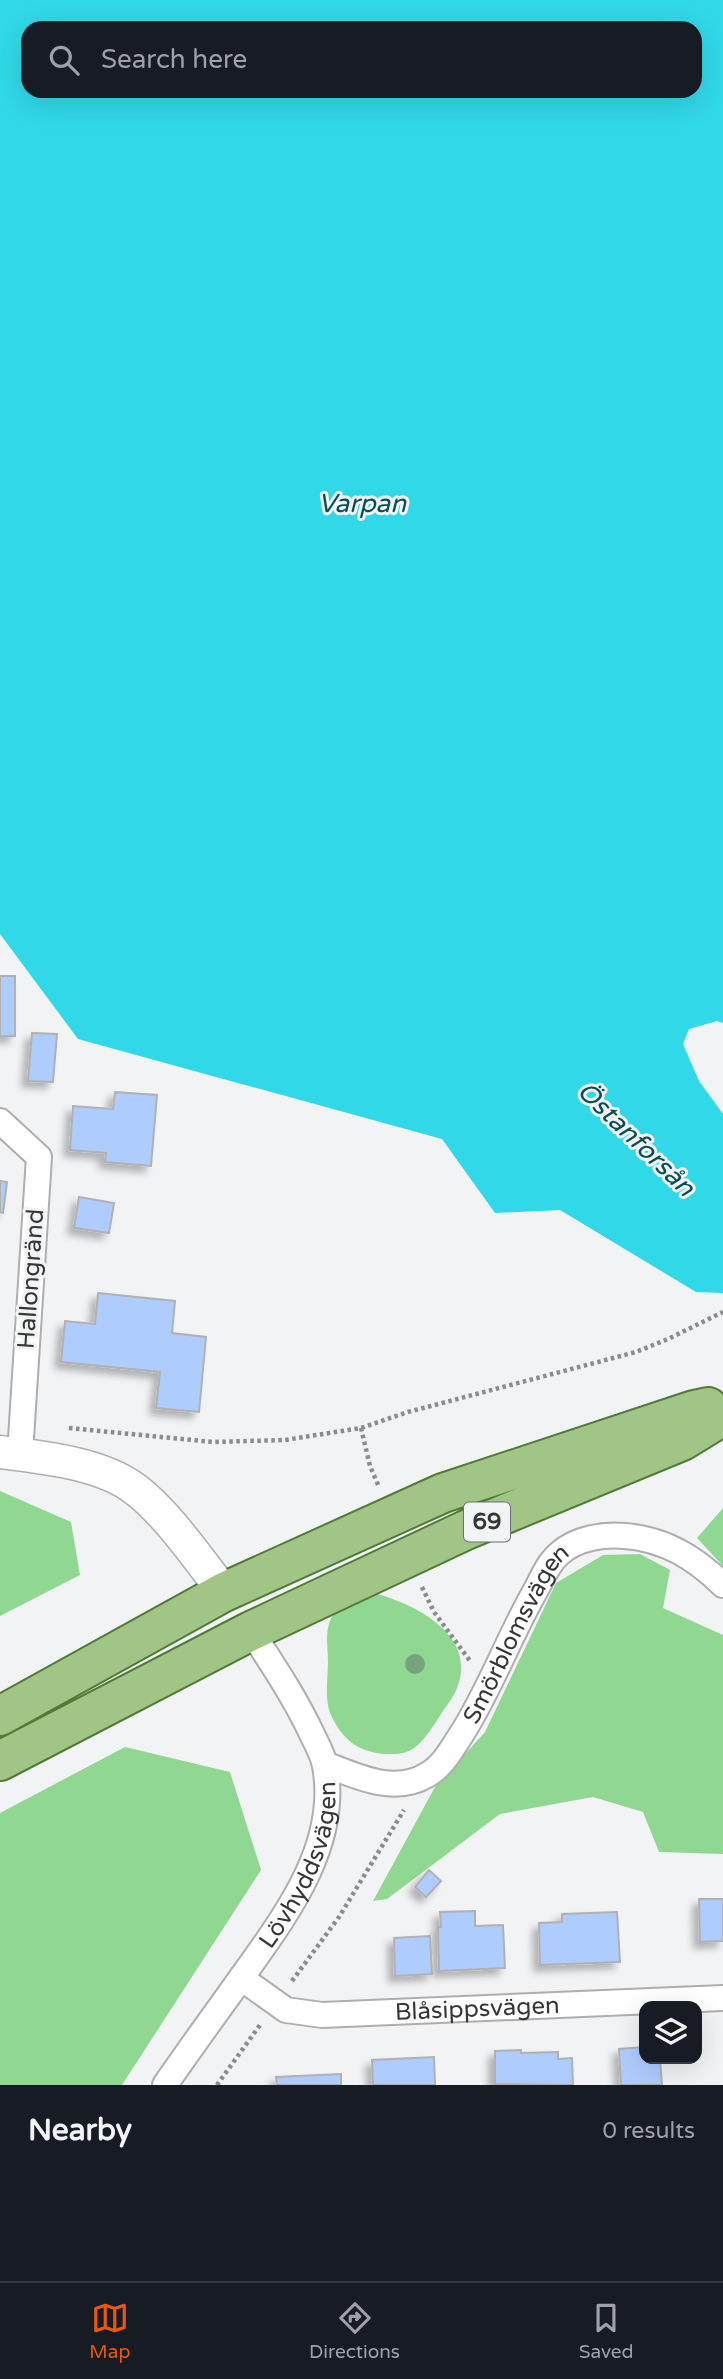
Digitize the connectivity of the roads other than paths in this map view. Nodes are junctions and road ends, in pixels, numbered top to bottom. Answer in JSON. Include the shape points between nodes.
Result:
{"nodes":[{"id":1,"x":0,"y":1121,"type":"edge"},
{"id":2,"x":723,"y":1405,"type":"edge"},
{"id":3,"x":723,"y":1416,"type":"edge"},
{"id":4,"x":10,"y":1453,"type":"edge"},
{"id":5,"x":723,"y":1585,"type":"edge"},
{"id":6,"x":224,"y":1592,"type":"junction"},
{"id":7,"x":251,"y":1631,"type":"junction"},
{"id":8,"x":0,"y":1716,"type":"edge"},
{"id":9,"x":0,"y":1761,"type":"edge"},
{"id":10,"x":325,"y":1765,"type":"junction"},
{"id":11,"x":241,"y":1978,"type":"junction"},
{"id":12,"x":723,"y":1998,"type":"edge"},
{"id":13,"x":164,"y":2085,"type":"edge"}],
"edges":[{"from":1,"to":4,"type":"street","name":"Hallongränd","via":[[39,1157],[22,1423]]},
{"from":2,"to":6,"type":"main road","number":"69","via":[[694,1410],[443,1493]]},
{"from":3,"to":7,"type":"main road","number":"69","via":[[682,1441],[466,1531]]},
{"from":4,"to":6,"type":"street","via":[[108,1474],[135,1488]]},
{"from":5,"to":10,"type":"street","name":"Smörblomsvägen","via":[[688,1557],[649,1538],[610,1534],[578,1543],[554,1558],[480,1705],[443,1763],[411,1782],[378,1783]]},
{"from":6,"to":7,"type":"main road"},
{"from":6,"to":8,"type":"main road","number":"69"},
{"from":7,"to":9,"type":"main road","number":"69"},
{"from":7,"to":10,"type":"street","name":"Lövhyddsvägen","via":[[299,1707]]},
{"from":10,"to":11,"type":"street","name":"Lövhyddsvägen","via":[[324,1826],[310,1868],[290,1907]]},
{"from":11,"to":12,"type":"street","name":"Blåsippsvägen","via":[[286,2010],[322,2015]]},
{"from":11,"to":13,"type":"street","name":"Lövhyddsvägen"}]}
